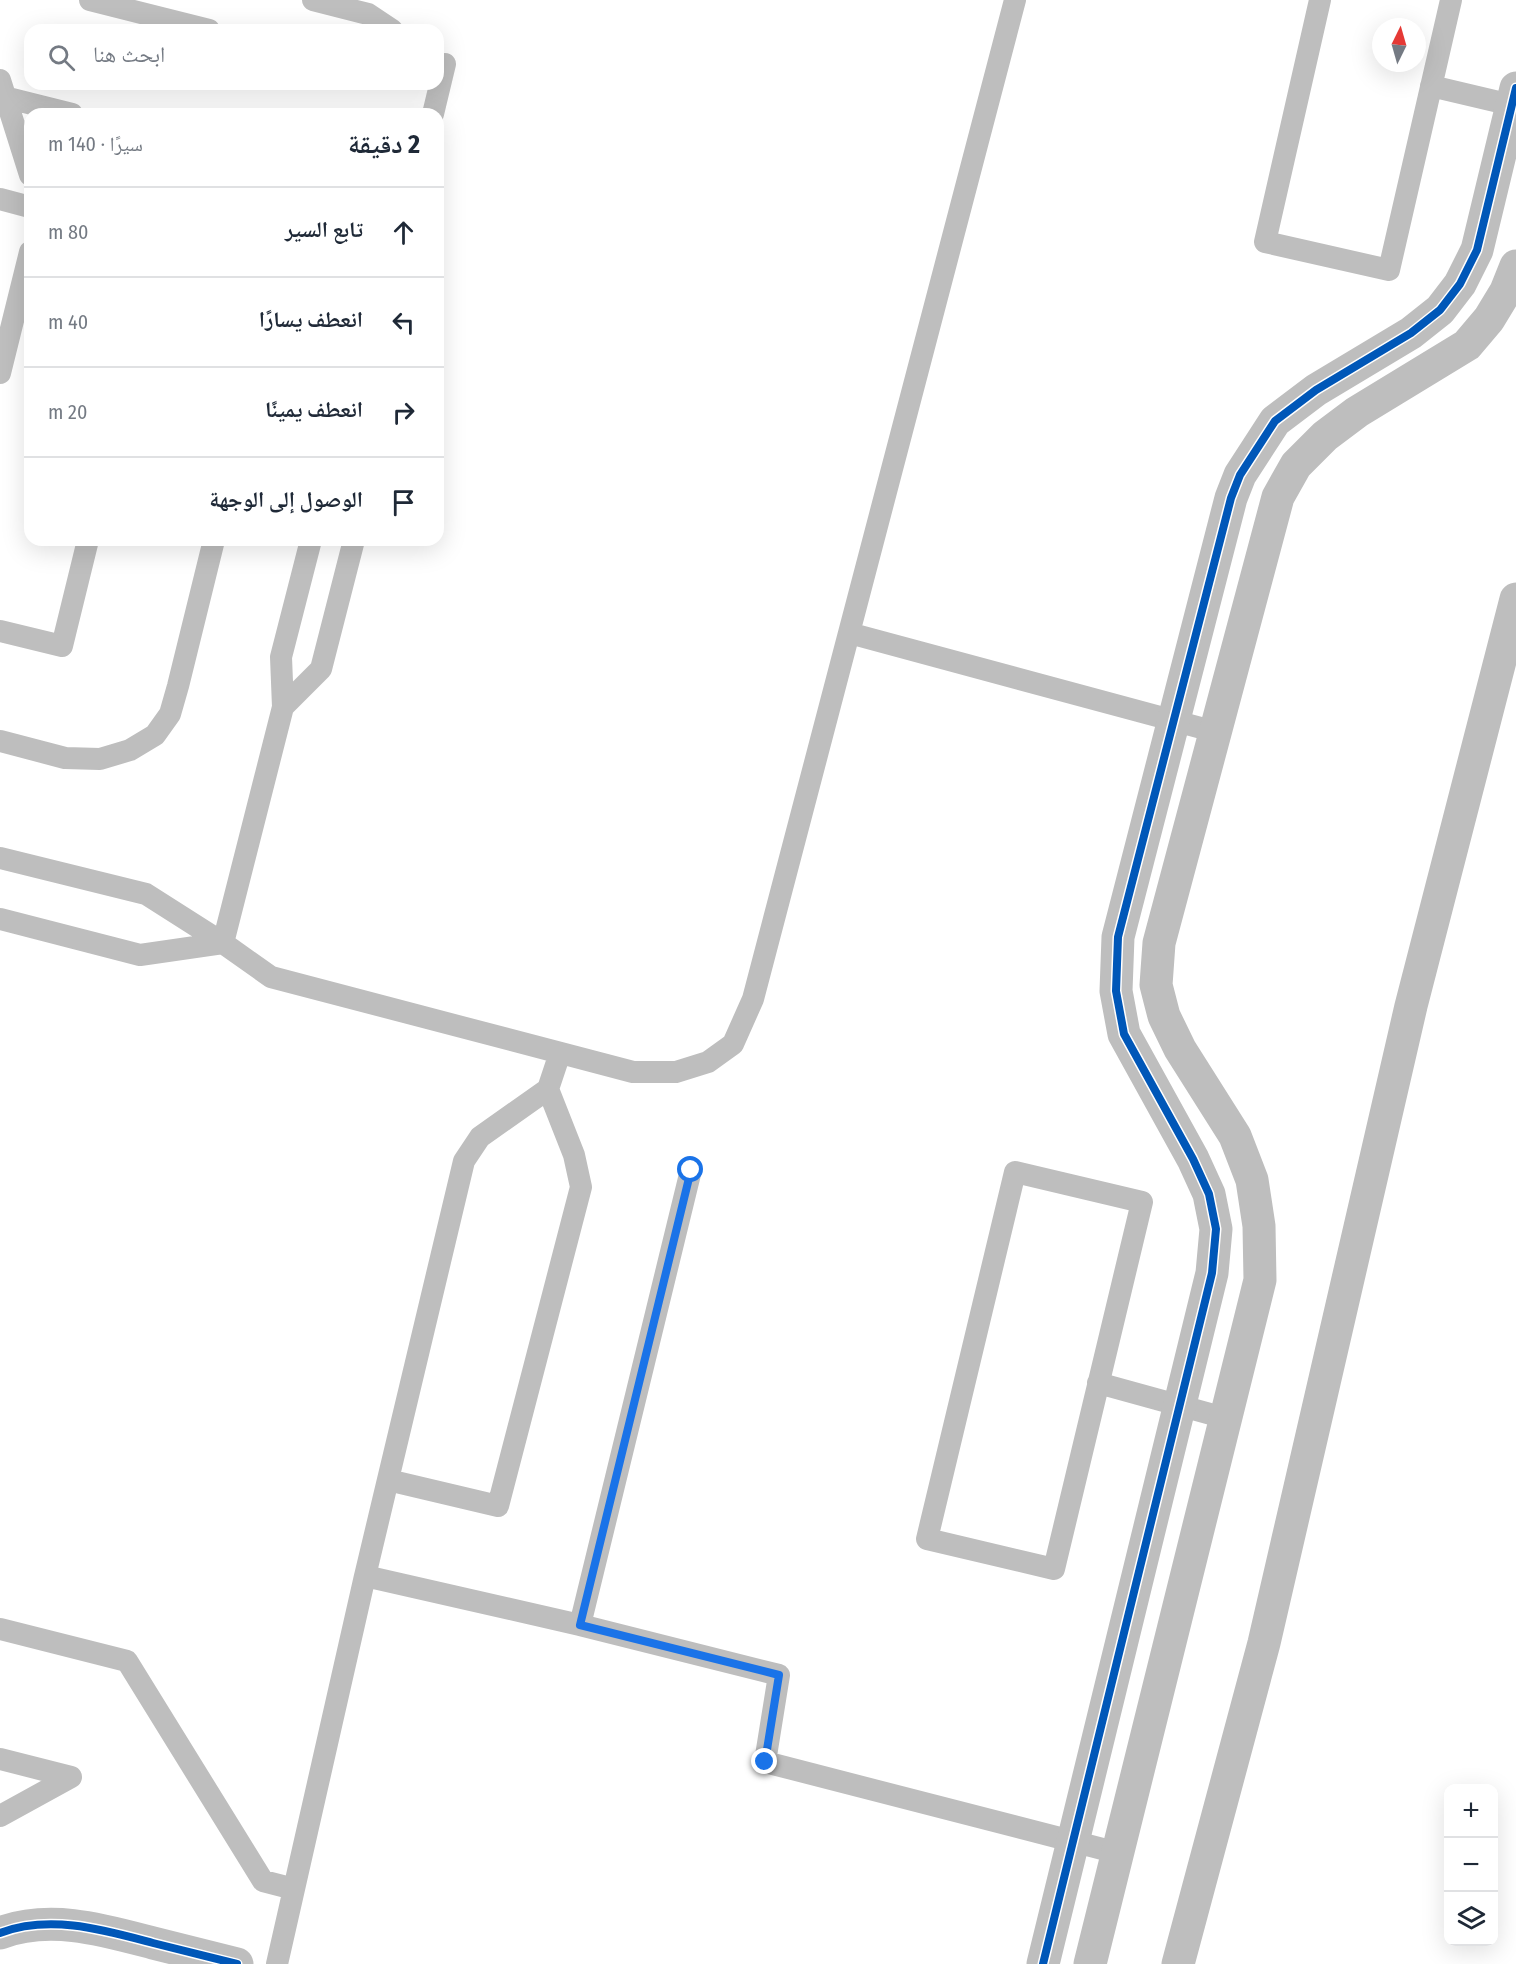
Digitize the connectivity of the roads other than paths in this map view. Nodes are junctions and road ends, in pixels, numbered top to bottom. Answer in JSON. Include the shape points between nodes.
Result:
{"nodes":[{"id":1,"x":90,"y":0,"type":"edge"},
{"id":2,"x":313,"y":0,"type":"edge"},
{"id":3,"x":1015,"y":0,"type":"edge"},
{"id":4,"x":1320,"y":0,"type":"edge"},
{"id":5,"x":1451,"y":0,"type":"edge"},
{"id":6,"x":156,"y":8,"type":"edge"},
{"id":7,"x":195,"y":24,"type":"edge"},
{"id":8,"x":383,"y":24,"type":"edge"},
{"id":9,"x":1431,"y":86,"type":"junction"},
{"id":10,"x":436,"y":90,"type":"edge"},
{"id":11,"x":2,"y":91,"type":"edge"},
{"id":12,"x":1515,"y":100,"type":"edge"},
{"id":13,"x":54,"y":108,"type":"edge"},
{"id":14,"x":434,"y":108,"type":"edge"},
{"id":15,"x":24,"y":157,"type":"edge"},
{"id":16,"x":0,"y":199,"type":"edge"},
{"id":17,"x":24,"y":205,"type":"edge"},
{"id":18,"x":1516,"y":266,"type":"edge"},
{"id":19,"x":24,"y":276,"type":"edge"},
{"id":20,"x":0,"y":373,"type":"edge"},
{"id":21,"x":87,"y":546,"type":"edge"},
{"id":22,"x":213,"y":546,"type":"edge"},
{"id":23,"x":309,"y":546,"type":"edge"},
{"id":24,"x":352,"y":546,"type":"edge"},
{"id":25,"x":1516,"y":599,"type":"edge"},
{"id":26,"x":0,"y":631,"type":"edge"},
{"id":27,"x":849,"y":633,"type":"junction"},
{"id":28,"x":283,"y":707,"type":"junction"},
{"id":29,"x":1174,"y":720,"type":"junction"},
{"id":30,"x":1216,"y":732,"type":"junction"},
{"id":31,"x":0,"y":741,"type":"edge"},
{"id":32,"x":0,"y":858,"type":"edge"},
{"id":33,"x":0,"y":919,"type":"edge"},
{"id":34,"x":223,"y":943,"type":"junction"},
{"id":35,"x":560,"y":1053,"type":"junction"},
{"id":36,"x":548,"y":1089,"type":"junction"},
{"id":37,"x":691,"y":1170,"type":"dead end"},
{"id":38,"x":1098,"y":1383,"type":"junction"},
{"id":39,"x":1180,"y":1406,"type":"junction"},
{"id":40,"x":1226,"y":1418,"type":"junction"},
{"id":41,"x":388,"y":1480,"type":"junction"},
{"id":42,"x":365,"y":1576,"type":"junction"},
{"id":43,"x":580,"y":1625,"type":"junction"},
{"id":44,"x":0,"y":1629,"type":"edge"},
{"id":45,"x":0,"y":1759,"type":"edge"},
{"id":46,"x":0,"y":1816,"type":"edge"},
{"id":47,"x":1073,"y":1841,"type":"junction"},
{"id":48,"x":1118,"y":1853,"type":"junction"},
{"id":49,"x":294,"y":1889,"type":"junction"},
{"id":50,"x":0,"y":1933,"type":"edge"},
{"id":51,"x":237,"y":1964,"type":"edge"},
{"id":52,"x":277,"y":1964,"type":"edge"},
{"id":53,"x":1043,"y":1964,"type":"edge"},
{"id":54,"x":1090,"y":1964,"type":"edge"},
{"id":55,"x":1178,"y":1964,"type":"edge"}],
"edges":[{"from":1,"to":6,"type":"lane"},
{"from":2,"to":8,"type":"lane","via":[[368,14]]},
{"from":3,"to":27,"type":"lane"},
{"from":4,"to":9,"type":"lane","via":[[1265,242],[1389,270]]},
{"from":5,"to":9,"type":"lane"},
{"from":6,"to":7,"type":"lane"},
{"from":9,"to":12,"type":"lane"},
{"from":10,"to":14,"type":"lane"},
{"from":11,"to":13,"type":"lane"},
{"from":11,"to":15,"type":"lane"},
{"from":12,"to":29,"type":"street","via":[[1477,250],[1460,284],[1440,310],[1411,333],[1316,390],[1275,421],[1240,475]]},
{"from":16,"to":17,"type":"lane"},
{"from":18,"to":30,"type":"street","via":[[1495,310],[1467,345],[1357,412],[1296,465],[1278,497]]},
{"from":19,"to":20,"type":"lane"},
{"from":21,"to":26,"type":"lane","via":[[62,646]]},
{"from":22,"to":31,"type":"lane","via":[[170,714],[155,735],[130,750],[100,759],[65,758]]},
{"from":23,"to":28,"type":"lane","via":[[281,657]]},
{"from":24,"to":28,"type":"lane","via":[[321,669]]},
{"from":25,"to":55,"type":"street","via":[[1411,1006],[1264,1643]]},
{"from":27,"to":29,"type":"lane"},
{"from":27,"to":35,"type":"lane","via":[[753,999],[733,1044],[708,1062],[676,1072],[633,1072]]},
{"from":28,"to":34,"type":"lane"},
{"from":29,"to":30,"type":"lane"},
{"from":29,"to":39,"type":"street","via":[[1118,937],[1116,991],[1124,1034],[1193,1159],[1209,1194],[1216,1229],[1212,1273]]},
{"from":30,"to":40,"type":"street","via":[[1159,943],[1156,985],[1164,1016],[1235,1136],[1252,1180],[1259,1226],[1260,1280]]},
{"from":32,"to":34,"type":"lane","via":[[146,894]]},
{"from":33,"to":34,"type":"lane","via":[[140,954]]},
{"from":34,"to":35,"type":"lane","via":[[271,977]]},
{"from":35,"to":36,"type":"lane"},
{"from":36,"to":41,"type":"lane","via":[[480,1137],[464,1161]]},
{"from":36,"to":41,"type":"lane","via":[[574,1155],[581,1187],[498,1506]]},
{"from":37,"to":43,"type":"lane"},
{"from":38,"to":38,"type":"lane","via":[[1142,1202],[1015,1172],[927,1539],[1054,1569]]},
{"from":38,"to":39,"type":"lane"},
{"from":39,"to":40,"type":"lane"},
{"from":39,"to":47,"type":"street"},
{"from":40,"to":48,"type":"street"},
{"from":41,"to":42,"type":"lane"},
{"from":42,"to":43,"type":"lane"},
{"from":42,"to":49,"type":"lane"},
{"from":43,"to":47,"type":"lane","via":[[779,1675],[765,1762]]},
{"from":44,"to":49,"type":"lane","via":[[127,1661],[263,1881]]},
{"from":45,"to":46,"type":"lane","via":[[71,1777]]},
{"from":47,"to":48,"type":"lane"},
{"from":47,"to":53,"type":"street"},
{"from":48,"to":54,"type":"street"},
{"from":49,"to":52,"type":"lane"},
{"from":50,"to":51,"type":"street","via":[[55,1924],[101,1930]]}]}
